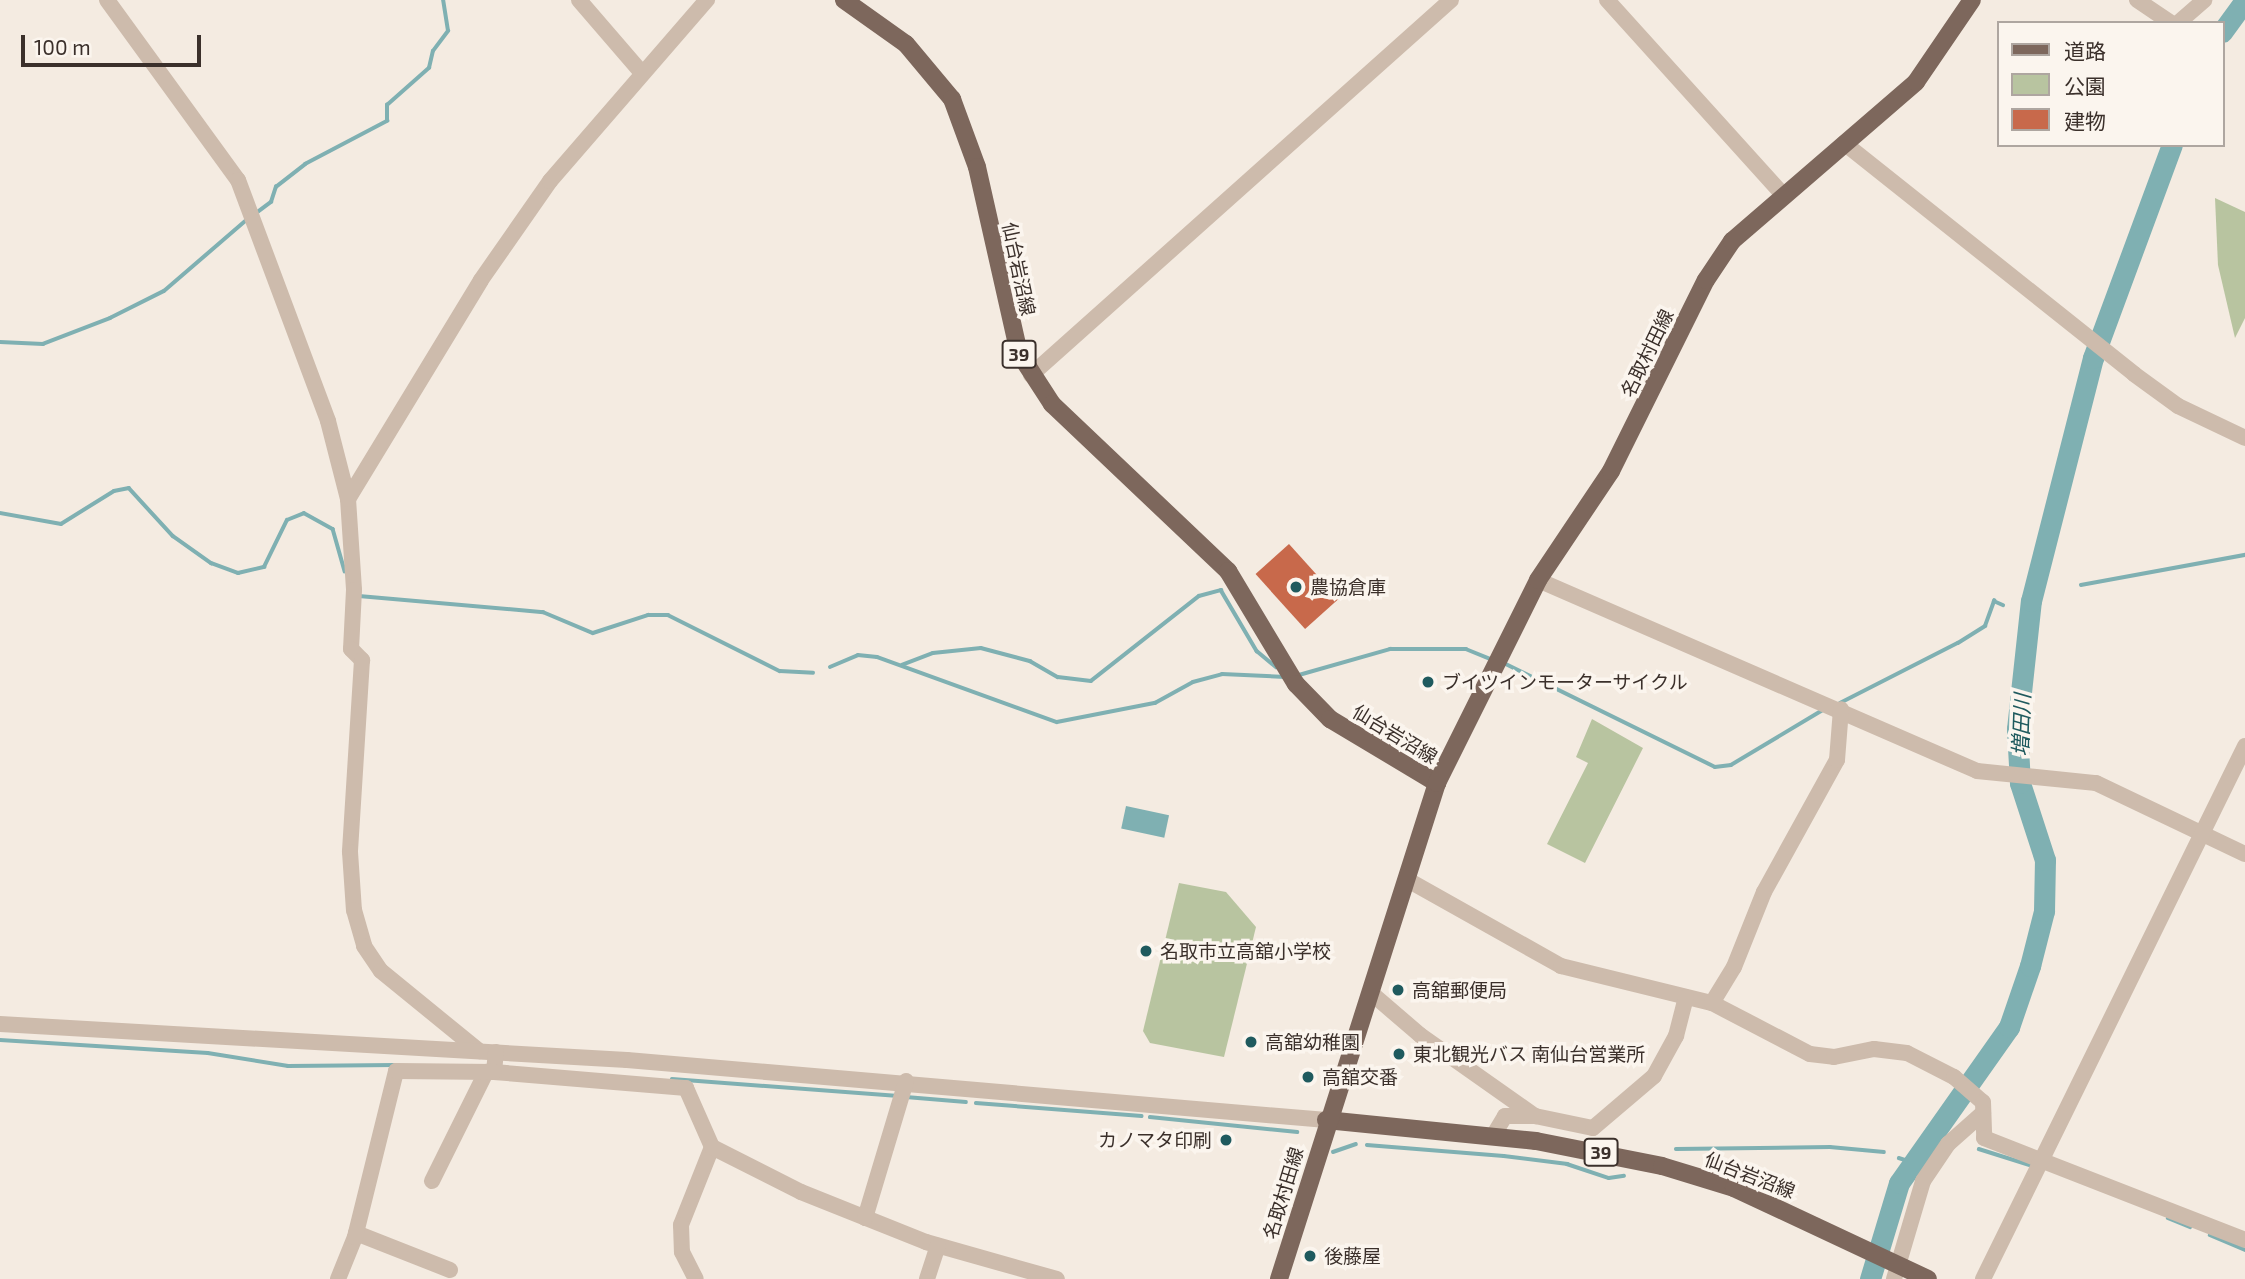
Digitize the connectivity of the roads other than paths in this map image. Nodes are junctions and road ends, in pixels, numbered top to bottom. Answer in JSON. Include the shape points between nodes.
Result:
{"nodes":[{"id":1,"x":107,"y":0,"type":"edge"},
{"id":2,"x":579,"y":0,"type":"edge"},
{"id":3,"x":707,"y":0,"type":"edge"},
{"id":4,"x":844,"y":0,"type":"edge"},
{"id":5,"x":1451,"y":0,"type":"edge"},
{"id":6,"x":1607,"y":0,"type":"edge"},
{"id":7,"x":1972,"y":0,"type":"edge"},
{"id":8,"x":2137,"y":0,"type":"edge"},
{"id":9,"x":2204,"y":0,"type":"edge"},
{"id":10,"x":2168,"y":21,"type":"edge"},
{"id":11,"x":2180,"y":21,"type":"edge"},
{"id":12,"x":642,"y":73,"type":"junction"},
{"id":13,"x":1850,"y":151,"type":"junction"},
{"id":14,"x":1783,"y":195,"type":"junction"},
{"id":15,"x":1031,"y":375,"type":"junction"},
{"id":16,"x":2245,"y":438,"type":"edge"},
{"id":17,"x":348,"y":499,"type":"junction"},
{"id":18,"x":1538,"y":580,"type":"junction"},
{"id":19,"x":1836,"y":707,"type":"junction"},
{"id":20,"x":2245,"y":746,"type":"edge"},
{"id":21,"x":1437,"y":783,"type":"junction"},
{"id":22,"x":2202,"y":833,"type":"junction"},
{"id":23,"x":2245,"y":854,"type":"edge"},
{"id":24,"x":1406,"y":878,"type":"junction"},
{"id":25,"x":1370,"y":992,"type":"junction"},
{"id":26,"x":1686,"y":997,"type":"junction"},
{"id":27,"x":1712,"y":1003,"type":"junction"},
{"id":28,"x":0,"y":1024,"type":"edge"},
{"id":29,"x":479,"y":1051,"type":"junction"},
{"id":30,"x":493,"y":1066,"type":"junction"},
{"id":31,"x":906,"y":1082,"type":"junction"},
{"id":32,"x":1983,"y":1107,"type":"junction"},
{"id":33,"x":1535,"y":1116,"type":"junction"},
{"id":34,"x":1326,"y":1120,"type":"junction"},
{"id":35,"x":1493,"y":1136,"type":"junction"},
{"id":36,"x":712,"y":1147,"type":"junction"},
{"id":37,"x":2039,"y":1165,"type":"junction"},
{"id":38,"x":432,"y":1181,"type":"dead end"},
{"id":39,"x":865,"y":1218,"type":"junction"},
{"id":40,"x":361,"y":1235,"type":"junction"},
{"id":41,"x":2245,"y":1240,"type":"edge"},
{"id":42,"x":938,"y":1246,"type":"junction"},
{"id":43,"x":1896,"y":1269,"type":"edge"},
{"id":44,"x":450,"y":1270,"type":"dead end"},
{"id":45,"x":338,"y":1279,"type":"edge"},
{"id":46,"x":696,"y":1279,"type":"edge"},
{"id":47,"x":927,"y":1279,"type":"edge"},
{"id":48,"x":1057,"y":1279,"type":"edge"},
{"id":49,"x":1279,"y":1279,"type":"edge"},
{"id":50,"x":1928,"y":1279,"type":"edge"},
{"id":51,"x":1983,"y":1279,"type":"edge"}],
"edges":[{"from":1,"to":17,"type":"street","via":[[238,180],[328,421]]},
{"from":2,"to":12,"type":"street"},
{"from":3,"to":12,"type":"street"},
{"from":4,"to":15,"type":"main road","name":"仙台岩沼線","number":"39","via":[[906,44],[952,99],[977,167],[1005,310]]},
{"from":5,"to":15,"type":"street"},
{"from":6,"to":14,"type":"street"},
{"from":7,"to":13,"type":"main road","name":"名取村田線","via":[[1923,74]]},
{"from":8,"to":10,"type":"street"},
{"from":9,"to":11,"type":"street"},
{"from":12,"to":17,"type":"street","via":[[575,146],[481,279]]},
{"from":13,"to":14,"type":"main road","name":"名取村田線"},
{"from":13,"to":16,"type":"street","via":[[2178,406]]},
{"from":14,"to":18,"type":"main road","name":"名取村田線","via":[[1718,260],[1611,471]]},
{"from":15,"to":21,"type":"main road","name":"仙台岩沼線","number":"39","via":[[1085,438],[1228,571],[1296,684],[1352,736]]},
{"from":17,"to":29,"type":"street","via":[[355,653],[350,852],[354,910],[364,946],[381,971]]},
{"from":18,"to":19,"type":"street"},
{"from":18,"to":21,"type":"main road","name":"名取村田線"},
{"from":19,"to":22,"type":"street","via":[[1977,771],[2096,783]]},
{"from":19,"to":27,"type":"street","via":[[1837,760],[1764,892]]},
{"from":20,"to":22,"type":"street"},
{"from":21,"to":24,"type":"main road","name":"仙台岩沼線"},
{"from":22,"to":23,"type":"street"},
{"from":22,"to":37,"type":"street"},
{"from":24,"to":25,"type":"main road","name":"仙台岩沼線"},
{"from":24,"to":26,"type":"street","via":[[1561,966]]},
{"from":25,"to":33,"type":"street","via":[[1420,1035]]},
{"from":25,"to":34,"type":"main road","name":"仙台岩沼線"},
{"from":26,"to":27,"type":"street"},
{"from":26,"to":33,"type":"street","via":[[1676,1035],[1654,1076],[1624,1107],[1593,1128]]},
{"from":27,"to":32,"type":"street","via":[[1810,1054],[1889,1049],[1954,1077]]},
{"from":28,"to":29,"type":"street"},
{"from":29,"to":30,"type":"street"},
{"from":30,"to":31,"type":"street"},
{"from":30,"to":36,"type":"street","via":[[686,1088]]},
{"from":30,"to":38,"type":"street"},
{"from":30,"to":40,"type":"street","via":[[394,1079]]},
{"from":31,"to":34,"type":"street"},
{"from":31,"to":39,"type":"street"},
{"from":32,"to":37,"type":"street","via":[[1984,1138]]},
{"from":32,"to":43,"type":"street","via":[[1948,1144],[1923,1181]]},
{"from":33,"to":35,"type":"street","via":[[1505,1116]]},
{"from":34,"to":35,"type":"main road","name":"仙台岩沼線","number":"39"},
{"from":34,"to":49,"type":"main road","name":"名取村田線"},
{"from":35,"to":43,"type":"main road","name":"仙台岩沼線","number":"39","via":[[1662,1166],[1734,1188],[1860,1246]]},
{"from":36,"to":39,"type":"street"},
{"from":36,"to":46,"type":"street","via":[[681,1225],[682,1252]]},
{"from":37,"to":41,"type":"street"},
{"from":37,"to":51,"type":"street"},
{"from":39,"to":42,"type":"street"},
{"from":40,"to":44,"type":"street"},
{"from":40,"to":45,"type":"street"},
{"from":42,"to":47,"type":"street"},
{"from":42,"to":48,"type":"street"},
{"from":43,"to":50,"type":"main road","name":"仙台岩沼線","number":"39"}]}
